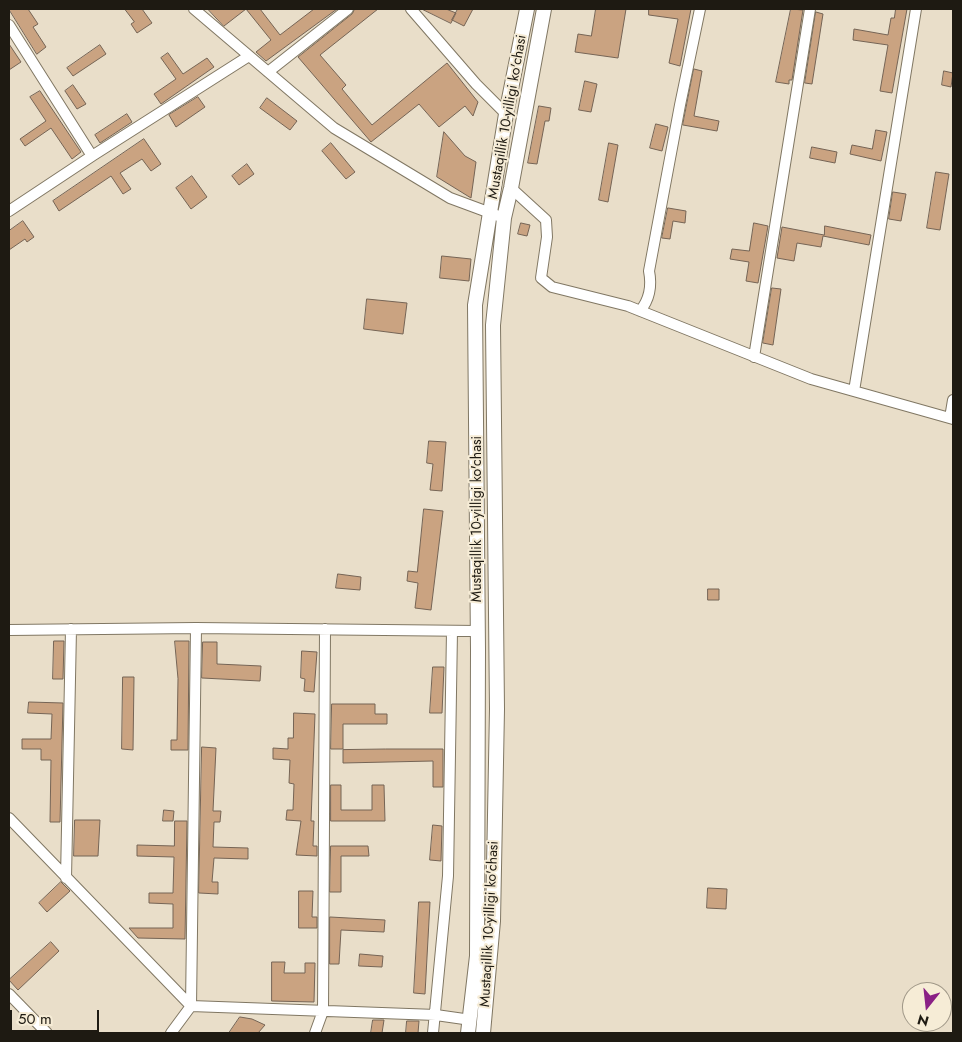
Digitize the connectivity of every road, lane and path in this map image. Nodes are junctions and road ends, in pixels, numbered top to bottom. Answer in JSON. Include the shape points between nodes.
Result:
{"nodes":[{"id":1,"x":194,"y":9,"type":"edge"},
{"id":2,"x":348,"y":9,"type":"edge"},
{"id":3,"x":411,"y":9,"type":"edge"},
{"id":4,"x":528,"y":9,"type":"edge"},
{"id":5,"x":544,"y":9,"type":"edge"},
{"id":6,"x":700,"y":9,"type":"edge"},
{"id":7,"x":810,"y":9,"type":"edge"},
{"id":8,"x":916,"y":9,"type":"edge"},
{"id":9,"x":9,"y":25,"type":"edge"},
{"id":10,"x":249,"y":56,"type":"junction"},
{"id":11,"x":268,"y":72,"type":"junction"},
{"id":12,"x":506,"y":114,"type":"junction"},
{"id":13,"x":92,"y":156,"type":"junction"},
{"id":14,"x":511,"y":188,"type":"junction"},
{"id":15,"x":9,"y":211,"type":"edge"},
{"id":16,"x":497,"y":216,"type":"junction"},
{"id":17,"x":640,"y":311,"type":"junction"},
{"id":18,"x":754,"y":357,"type":"junction"},
{"id":19,"x":854,"y":391,"type":"junction"},
{"id":20,"x":953,"y":400,"type":"edge"},
{"id":21,"x":952,"y":418,"type":"edge"},
{"id":22,"x":196,"y":628,"type":"junction"},
{"id":23,"x":71,"y":629,"type":"junction"},
{"id":24,"x":325,"y":629,"type":"junction"},
{"id":25,"x":9,"y":630,"type":"edge"},
{"id":26,"x":452,"y":631,"type":"junction"},
{"id":27,"x":478,"y":631,"type":"junction"},
{"id":28,"x":9,"y":818,"type":"edge"},
{"id":29,"x":66,"y":878,"type":"junction"},
{"id":30,"x":9,"y":994,"type":"edge"},
{"id":31,"x":191,"y":1006,"type":"junction"},
{"id":32,"x":323,"y":1011,"type":"junction"},
{"id":33,"x":436,"y":1015,"type":"junction"},
{"id":34,"x":470,"y":1027,"type":"edge"},
{"id":35,"x":47,"y":1033,"type":"edge"},
{"id":36,"x":171,"y":1033,"type":"edge"},
{"id":37,"x":315,"y":1033,"type":"edge"},
{"id":38,"x":433,"y":1033,"type":"edge"},
{"id":39,"x":483,"y":1033,"type":"edge"}],
"edges":[{"from":1,"to":10,"type":"street"},
{"from":2,"to":11,"type":"street"},
{"from":3,"to":12,"type":"street"},
{"from":4,"to":12,"type":"main road","name":"Mustaqillik 10-yilligi ko'chasi"},
{"from":5,"to":14,"type":"main road","name":"Mustaqillik 10-yilligi ko'chasi"},
{"from":6,"to":17,"type":"street","via":[[650,271],[652,283],[646,304]]},
{"from":7,"to":18,"type":"street"},
{"from":8,"to":19,"type":"street"},
{"from":9,"to":13,"type":"street"},
{"from":10,"to":11,"type":"street"},
{"from":10,"to":13,"type":"street"},
{"from":11,"to":16,"type":"street","via":[[334,128],[450,198]]},
{"from":12,"to":16,"type":"main road","name":"Mustaqillik 10-yilligi ko'chasi"},
{"from":13,"to":15,"type":"street"},
{"from":14,"to":16,"type":"main road","name":"Mustaqillik 10-yilligi ko'chasi"},
{"from":14,"to":17,"type":"street","via":[[546,220],[541,278],[552,287]]},
{"from":16,"to":27,"type":"main road","name":"Mustaqillik 10-yilligi ko'chasi","via":[[475,305]]},
{"from":16,"to":39,"type":"main road","name":"Mustaqillik 10-yilligi ko'chasi","via":[[492,325],[497,719],[493,921]]},
{"from":17,"to":18,"type":"street"},
{"from":18,"to":19,"type":"street"},
{"from":19,"to":21,"type":"street"},
{"from":20,"to":21,"type":"street"},
{"from":22,"to":23,"type":"street"},
{"from":22,"to":24,"type":"street"},
{"from":22,"to":31,"type":"street"},
{"from":23,"to":25,"type":"street"},
{"from":23,"to":29,"type":"street"},
{"from":24,"to":26,"type":"street"},
{"from":24,"to":32,"type":"street"},
{"from":26,"to":27,"type":"street"},
{"from":26,"to":33,"type":"street","via":[[448,876]]},
{"from":27,"to":34,"type":"main road","name":"Mustaqillik 10-yilligi ko'chasi","via":[[477,956]]},
{"from":28,"to":29,"type":"street"},
{"from":29,"to":31,"type":"street"},
{"from":30,"to":35,"type":"street"},
{"from":31,"to":32,"type":"street"},
{"from":31,"to":36,"type":"street"},
{"from":32,"to":33,"type":"street"},
{"from":32,"to":37,"type":"street"},
{"from":33,"to":34,"type":"street"},
{"from":33,"to":38,"type":"street"}]}
